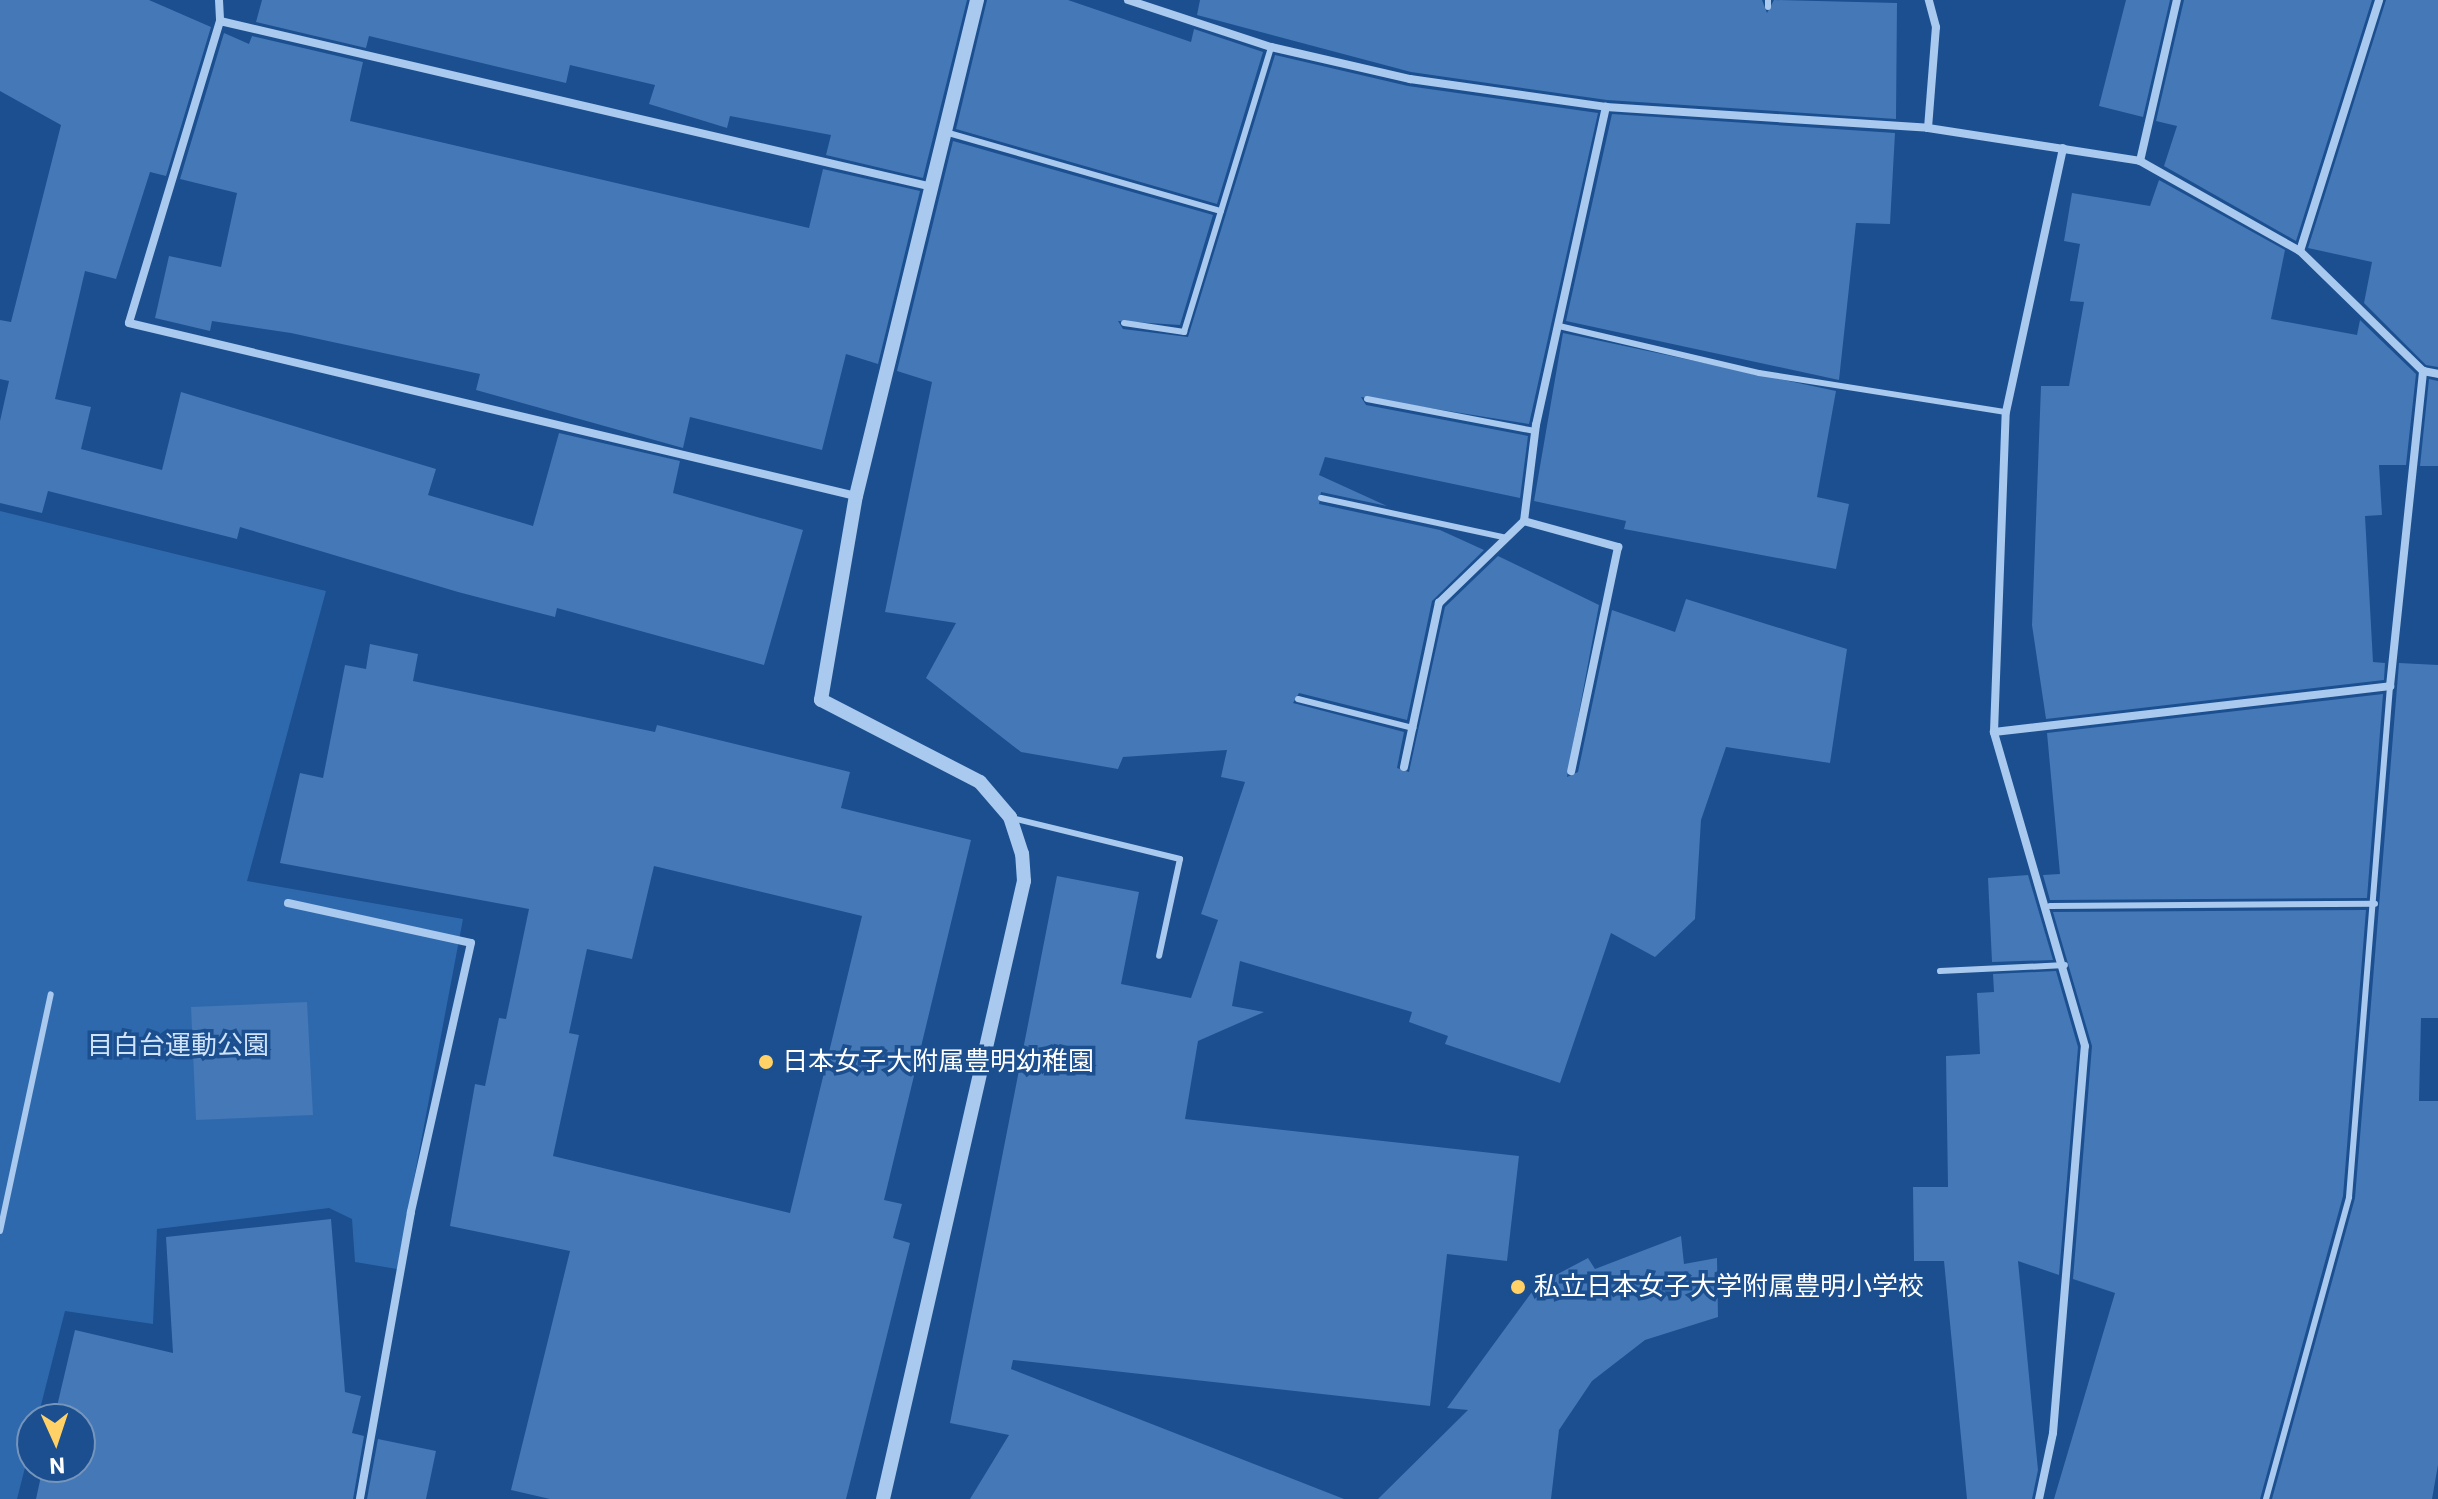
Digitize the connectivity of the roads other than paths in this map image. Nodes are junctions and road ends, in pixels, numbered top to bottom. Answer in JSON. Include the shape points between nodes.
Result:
{"nodes":[{"id":1,"x":219,"y":0,"type":"edge"},
{"id":2,"x":977,"y":0,"type":"edge"},
{"id":3,"x":1128,"y":0,"type":"edge"},
{"id":4,"x":1929,"y":0,"type":"edge"},
{"id":5,"x":2177,"y":0,"type":"edge"},
{"id":6,"x":2379,"y":0,"type":"edge"},
{"id":7,"x":220,"y":21,"type":"junction"},
{"id":8,"x":1271,"y":47,"type":"junction"},
{"id":9,"x":1606,"y":107,"type":"junction"},
{"id":10,"x":1928,"y":128,"type":"junction"},
{"id":11,"x":945,"y":132,"type":"junction"},
{"id":12,"x":2063,"y":148,"type":"junction"},
{"id":13,"x":2140,"y":161,"type":"junction"},
{"id":14,"x":932,"y":187,"type":"junction"},
{"id":15,"x":1221,"y":211,"type":"junction"},
{"id":16,"x":2300,"y":251,"type":"junction"},
{"id":17,"x":1124,"y":323,"type":"dead end"},
{"id":18,"x":1559,"y":326,"type":"junction"},
{"id":19,"x":2423,"y":371,"type":"junction"},
{"id":20,"x":2438,"y":374,"type":"edge"},
{"id":21,"x":1367,"y":399,"type":"dead end"},
{"id":22,"x":2006,"y":412,"type":"junction"},
{"id":23,"x":1535,"y":431,"type":"junction"},
{"id":24,"x":856,"y":496,"type":"junction"},
{"id":25,"x":1321,"y":498,"type":"dead end"},
{"id":26,"x":1524,"y":521,"type":"junction"},
{"id":27,"x":1507,"y":538,"type":"junction"},
{"id":28,"x":2390,"y":686,"type":"junction"},
{"id":29,"x":1298,"y":699,"type":"dead end"},
{"id":30,"x":1413,"y":728,"type":"junction"},
{"id":31,"x":1994,"y":732,"type":"junction"},
{"id":32,"x":1404,"y":767,"type":"dead end"},
{"id":33,"x":1571,"y":771,"type":"dead end"},
{"id":34,"x":1010,"y":817,"type":"junction"},
{"id":35,"x":288,"y":903,"type":"dead end"},
{"id":36,"x":2375,"y":904,"type":"junction"},
{"id":37,"x":2050,"y":906,"type":"junction"},
{"id":38,"x":1159,"y":956,"type":"dead end"},
{"id":39,"x":2065,"y":965,"type":"junction"},
{"id":40,"x":1940,"y":971,"type":"dead end"},
{"id":41,"x":51,"y":994,"type":"dead end"},
{"id":42,"x":0,"y":1231,"type":"edge"},
{"id":43,"x":360,"y":1499,"type":"edge"},
{"id":44,"x":883,"y":1499,"type":"edge"},
{"id":45,"x":2039,"y":1499,"type":"edge"},
{"id":46,"x":2266,"y":1499,"type":"edge"}],
"edges":[{"from":1,"to":7,"type":"street"},
{"from":2,"to":11,"type":"street"},
{"from":3,"to":8,"type":"street"},
{"from":4,"to":10,"type":"street","via":[[1936,27]]},
{"from":5,"to":13,"type":"street"},
{"from":6,"to":16,"type":"street"},
{"from":7,"to":14,"type":"street"},
{"from":7,"to":24,"type":"street","via":[[129,323]]},
{"from":8,"to":9,"type":"street","via":[[1410,79]]},
{"from":8,"to":15,"type":"lane"},
{"from":9,"to":10,"type":"street"},
{"from":9,"to":18,"type":"street"},
{"from":10,"to":12,"type":"street"},
{"from":11,"to":14,"type":"street"},
{"from":11,"to":15,"type":"lane"},
{"from":12,"to":13,"type":"street"},
{"from":12,"to":22,"type":"street"},
{"from":13,"to":16,"type":"street"},
{"from":14,"to":24,"type":"street"},
{"from":15,"to":17,"type":"lane","via":[[1184,332]]},
{"from":16,"to":19,"type":"street"},
{"from":18,"to":22,"type":"lane","via":[[1759,373]]},
{"from":18,"to":23,"type":"street"},
{"from":19,"to":20,"type":"street"},
{"from":19,"to":28,"type":"street"},
{"from":21,"to":23,"type":"lane"},
{"from":22,"to":31,"type":"street"},
{"from":23,"to":26,"type":"street"},
{"from":24,"to":34,"type":"street","via":[[821,700],[980,782]]},
{"from":25,"to":27,"type":"lane"},
{"from":26,"to":27,"type":"street"},
{"from":26,"to":33,"type":"street","via":[[1618,547]]},
{"from":27,"to":30,"type":"street","via":[[1439,603]]},
{"from":28,"to":31,"type":"street"},
{"from":28,"to":36,"type":"lane"},
{"from":29,"to":30,"type":"lane"},
{"from":30,"to":32,"type":"street"},
{"from":31,"to":37,"type":"street"},
{"from":34,"to":38,"type":"lane","via":[[1180,859]]},
{"from":34,"to":44,"type":"street","via":[[1024,881]]},
{"from":35,"to":43,"type":"street","via":[[471,943],[411,1212]]},
{"from":36,"to":37,"type":"lane"},
{"from":36,"to":46,"type":"lane","via":[[2349,1197]]},
{"from":37,"to":39,"type":"street"},
{"from":39,"to":40,"type":"lane"},
{"from":39,"to":45,"type":"street","via":[[2085,1046],[2053,1433]]},
{"from":41,"to":42,"type":"lane"}]}
